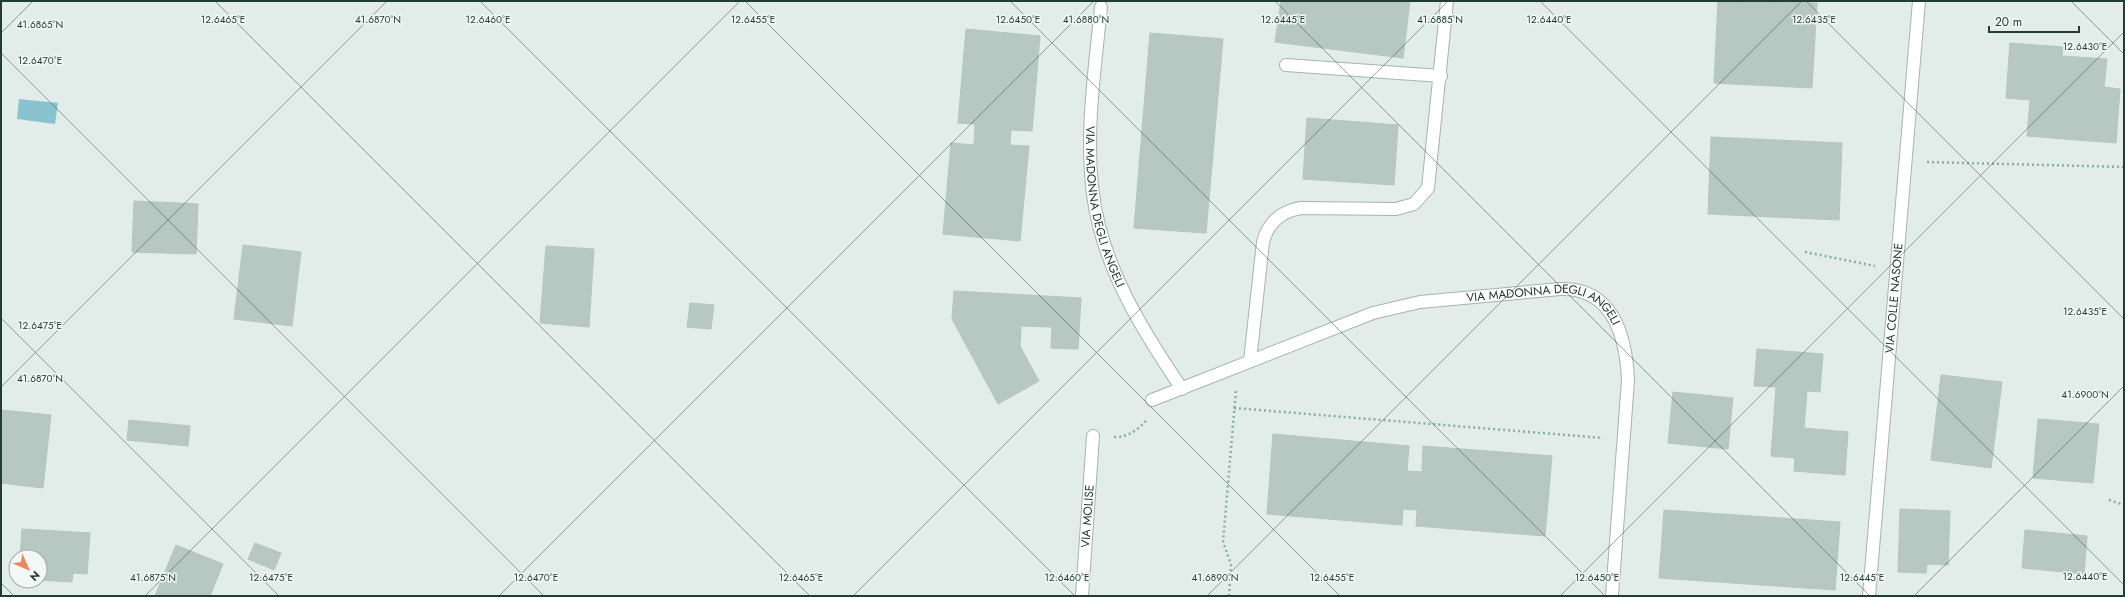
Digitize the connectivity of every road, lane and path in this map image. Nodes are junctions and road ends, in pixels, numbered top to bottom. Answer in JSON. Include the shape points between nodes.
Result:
{"nodes":[{"id":1,"x":1447,"y":1,"type":"edge"},
{"id":2,"x":1919,"y":1,"type":"edge"},
{"id":3,"x":1100,"y":7,"type":"dead end"},
{"id":4,"x":1286,"y":65,"type":"dead end"},
{"id":5,"x":1440,"y":76,"type":"junction"},
{"id":6,"x":1905,"y":161,"type":"junction"},
{"id":7,"x":2124,"y":167,"type":"edge"},
{"id":8,"x":1805,"y":252,"type":"dead end"},
{"id":9,"x":1896,"y":270,"type":"junction"},
{"id":10,"x":1250,"y":361,"type":"junction"},
{"id":11,"x":1238,"y":366,"type":"junction"},
{"id":12,"x":1182,"y":389,"type":"junction"},
{"id":13,"x":1152,"y":400,"type":"joint"},
{"id":14,"x":1234,"y":408,"type":"junction"},
{"id":15,"x":1093,"y":436,"type":"joint"},
{"id":16,"x":1623,"y":440,"type":"junction"},
{"id":17,"x":2109,"y":500,"type":"dead end"},
{"id":18,"x":2124,"y":504,"type":"edge"},
{"id":19,"x":1082,"y":596,"type":"edge"},
{"id":20,"x":1229,"y":596,"type":"edge"},
{"id":21,"x":1612,"y":596,"type":"edge"},
{"id":22,"x":1869,"y":596,"type":"edge"}],
"edges":[{"from":1,"to":5,"type":"street"},
{"from":2,"to":6,"type":"street","name":"VIA COLLE NASONE"},
{"from":3,"to":12,"type":"street","name":"VIA MADONNA DEGLI ANGELI","via":[[1090,126],[1091,175],[1096,210],[1109,255],[1131,306]]},
{"from":4,"to":5,"type":"street"},
{"from":5,"to":10,"type":"street","via":[[1430,183],[1419,199],[1407,207],[1396,209],[1294,209],[1275,219],[1270,225],[1261,251]]},
{"from":6,"to":7,"type":"path"},
{"from":6,"to":9,"type":"street","name":"VIA COLLE NASONE"},
{"from":8,"to":9,"type":"path"},
{"from":9,"to":22,"type":"street","name":"VIA COLLE NASONE"},
{"from":10,"to":11,"type":"street","name":"VIA MADONNA DEGLI ANGELI"},
{"from":10,"to":16,"type":"street","name":"VIA MADONNA DEGLI ANGELI","via":[[1359,318],[1397,307],[1448,299],[1560,289],[1578,290],[1595,297],[1603,304],[1621,333],[1627,358],[1628,380]]},
{"from":11,"to":12,"type":"street","name":"VIA MADONNA DEGLI ANGELI"},
{"from":11,"to":14,"type":"path"},
{"from":12,"to":13,"type":"street","name":"VIA MADONNA DEGLI ANGELI"},
{"from":13,"to":15,"type":"path","via":[[1147,420],[1136,431],[1123,437]]},
{"from":14,"to":16,"type":"path"},
{"from":14,"to":20,"type":"path","via":[[1223,542],[1231,564]]},
{"from":15,"to":19,"type":"street","name":"VIA MOLISE"},
{"from":16,"to":21,"type":"street","name":"VIA MADONNA DEGLI ANGELI"},
{"from":17,"to":18,"type":"path"}]}
